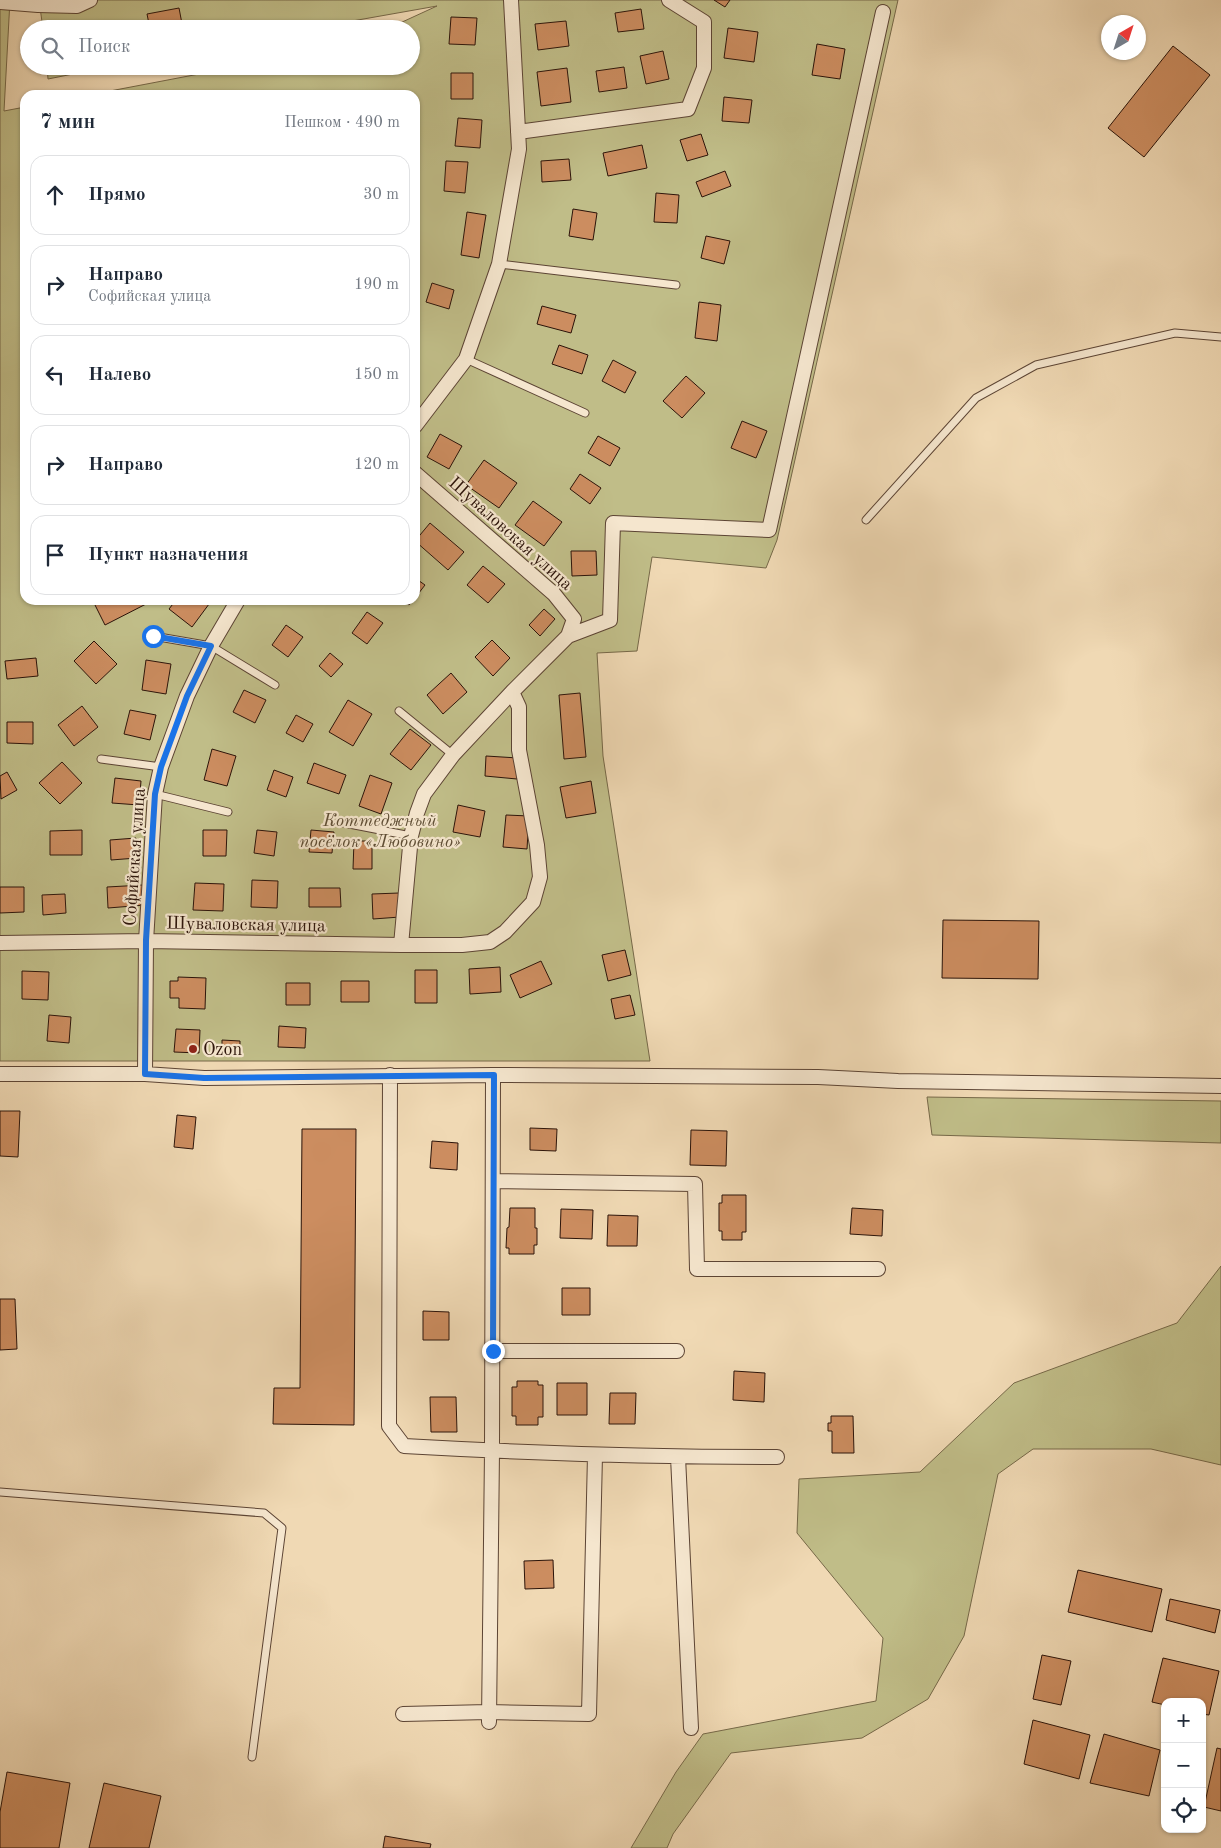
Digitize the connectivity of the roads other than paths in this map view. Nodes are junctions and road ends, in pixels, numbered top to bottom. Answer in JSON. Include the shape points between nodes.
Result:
{"nodes":[{"id":1,"x":90,"y":0,"type":"edge"},
{"id":2,"x":511,"y":0,"type":"edge"},
{"id":3,"x":669,"y":0,"type":"edge"},
{"id":4,"x":0,"y":2,"type":"edge"},
{"id":5,"x":882,"y":12,"type":"dead end"},
{"id":6,"x":518,"y":132,"type":"junction"},
{"id":7,"x":499,"y":264,"type":"junction"},
{"id":8,"x":676,"y":285,"type":"dead end"},
{"id":9,"x":1221,"y":337,"type":"edge"},
{"id":10,"x":466,"y":359,"type":"junction"},
{"id":11,"x":585,"y":414,"type":"dead end"},
{"id":12,"x":420,"y":419,"type":"edge"},
{"id":13,"x":420,"y":477,"type":"edge"},
{"id":14,"x":866,"y":520,"type":"dead end"},
{"id":15,"x":235,"y":605,"type":"edge"},
{"id":16,"x":153,"y":636,"type":"dead end"},
{"id":17,"x":568,"y":636,"type":"junction"},
{"id":18,"x":211,"y":646,"type":"junction"},
{"id":19,"x":275,"y":685,"type":"dead end"},
{"id":20,"x":512,"y":692,"type":"junction"},
{"id":21,"x":399,"y":711,"type":"dead end"},
{"id":22,"x":453,"y":755,"type":"junction"},
{"id":23,"x":101,"y":759,"type":"dead end"},
{"id":24,"x":161,"y":767,"type":"junction"},
{"id":25,"x":155,"y":794,"type":"junction"},
{"id":26,"x":228,"y":812,"type":"dead end"},
{"id":27,"x":339,"y":822,"type":"dead end"},
{"id":28,"x":411,"y":836,"type":"junction"},
{"id":29,"x":146,"y":940,"type":"junction"},
{"id":30,"x":0,"y":943,"type":"edge"},
{"id":31,"x":401,"y":945,"type":"junction"},
{"id":32,"x":0,"y":1074,"type":"edge"},
{"id":33,"x":145,"y":1074,"type":"junction"},
{"id":34,"x":390,"y":1075,"type":"junction"},
{"id":35,"x":494,"y":1075,"type":"junction"},
{"id":36,"x":1221,"y":1086,"type":"edge"},
{"id":37,"x":494,"y":1181,"type":"junction"},
{"id":38,"x":878,"y":1269,"type":"dead end"},
{"id":39,"x":493,"y":1351,"type":"junction"},
{"id":40,"x":677,"y":1351,"type":"dead end"},
{"id":41,"x":492,"y":1451,"type":"junction"},
{"id":42,"x":595,"y":1455,"type":"junction"},
{"id":43,"x":678,"y":1457,"type":"junction"},
{"id":44,"x":777,"y":1457,"type":"dead end"},
{"id":45,"x":0,"y":1492,"type":"edge"},
{"id":46,"x":403,"y":1714,"type":"dead end"},
{"id":47,"x":488,"y":1717,"type":"junction"},
{"id":48,"x":691,"y":1728,"type":"dead end"},
{"id":49,"x":252,"y":1757,"type":"dead end"}],
"edges":[{"from":1,"to":4,"type":"street","via":[[77,6]]},
{"from":2,"to":6,"type":"street"},
{"from":3,"to":6,"type":"street","via":[[704,22],[704,68],[688,109]]},
{"from":5,"to":17,"type":"street","via":[[769,530],[613,523],[610,620]]},
{"from":6,"to":7,"type":"street","via":[[519,149]]},
{"from":7,"to":8,"type":"lane"},
{"from":7,"to":10,"type":"street"},
{"from":9,"to":14,"type":"lane","via":[[1175,333],[1036,365],[976,398]]},
{"from":10,"to":11,"type":"lane"},
{"from":10,"to":12,"type":"street"},
{"from":13,"to":17,"type":"street","name":"Шуваловская улица","via":[[554,594],[574,619]]},
{"from":15,"to":18,"type":"street","name":"Софийская улица"},
{"from":16,"to":18,"type":"lane"},
{"from":17,"to":20,"type":"street"},
{"from":18,"to":19,"type":"lane"},
{"from":18,"to":24,"type":"street","name":"Софийская улица","via":[[187,696]]},
{"from":20,"to":22,"type":"street"},
{"from":20,"to":31,"type":"street","name":"Шуваловская улица","via":[[519,707],[519,750],[540,877],[533,902],[506,932],[490,942]]},
{"from":21,"to":22,"type":"lane"},
{"from":22,"to":28,"type":"street","via":[[424,794]]},
{"from":23,"to":24,"type":"lane"},
{"from":24,"to":25,"type":"street","name":"Софийская улица"},
{"from":25,"to":26,"type":"lane"},
{"from":25,"to":29,"type":"street","name":"Софийская улица"},
{"from":27,"to":28,"type":"lane"},
{"from":28,"to":31,"type":"street"},
{"from":29,"to":30,"type":"street","name":"Шуваловская улица"},
{"from":29,"to":31,"type":"street","name":"Шуваловская улица"},
{"from":29,"to":33,"type":"street","name":"Софийская улица"},
{"from":32,"to":33,"type":"street"},
{"from":33,"to":34,"type":"street","via":[[204,1078]]},
{"from":34,"to":35,"type":"street"},
{"from":34,"to":41,"type":"street","via":[[389,1426],[404,1446]]},
{"from":35,"to":36,"type":"street","via":[[818,1077]]},
{"from":35,"to":37,"type":"street"},
{"from":37,"to":38,"type":"street","via":[[695,1184],[697,1269]]},
{"from":37,"to":39,"type":"street"},
{"from":39,"to":40,"type":"street"},
{"from":39,"to":41,"type":"street"},
{"from":41,"to":42,"type":"street"},
{"from":41,"to":47,"type":"street"},
{"from":42,"to":43,"type":"street"},
{"from":42,"to":47,"type":"street","via":[[590,1714]]},
{"from":43,"to":44,"type":"street"},
{"from":43,"to":48,"type":"street"},
{"from":45,"to":49,"type":"lane","via":[[264,1512],[282,1528]]},
{"from":46,"to":47,"type":"street"}]}
